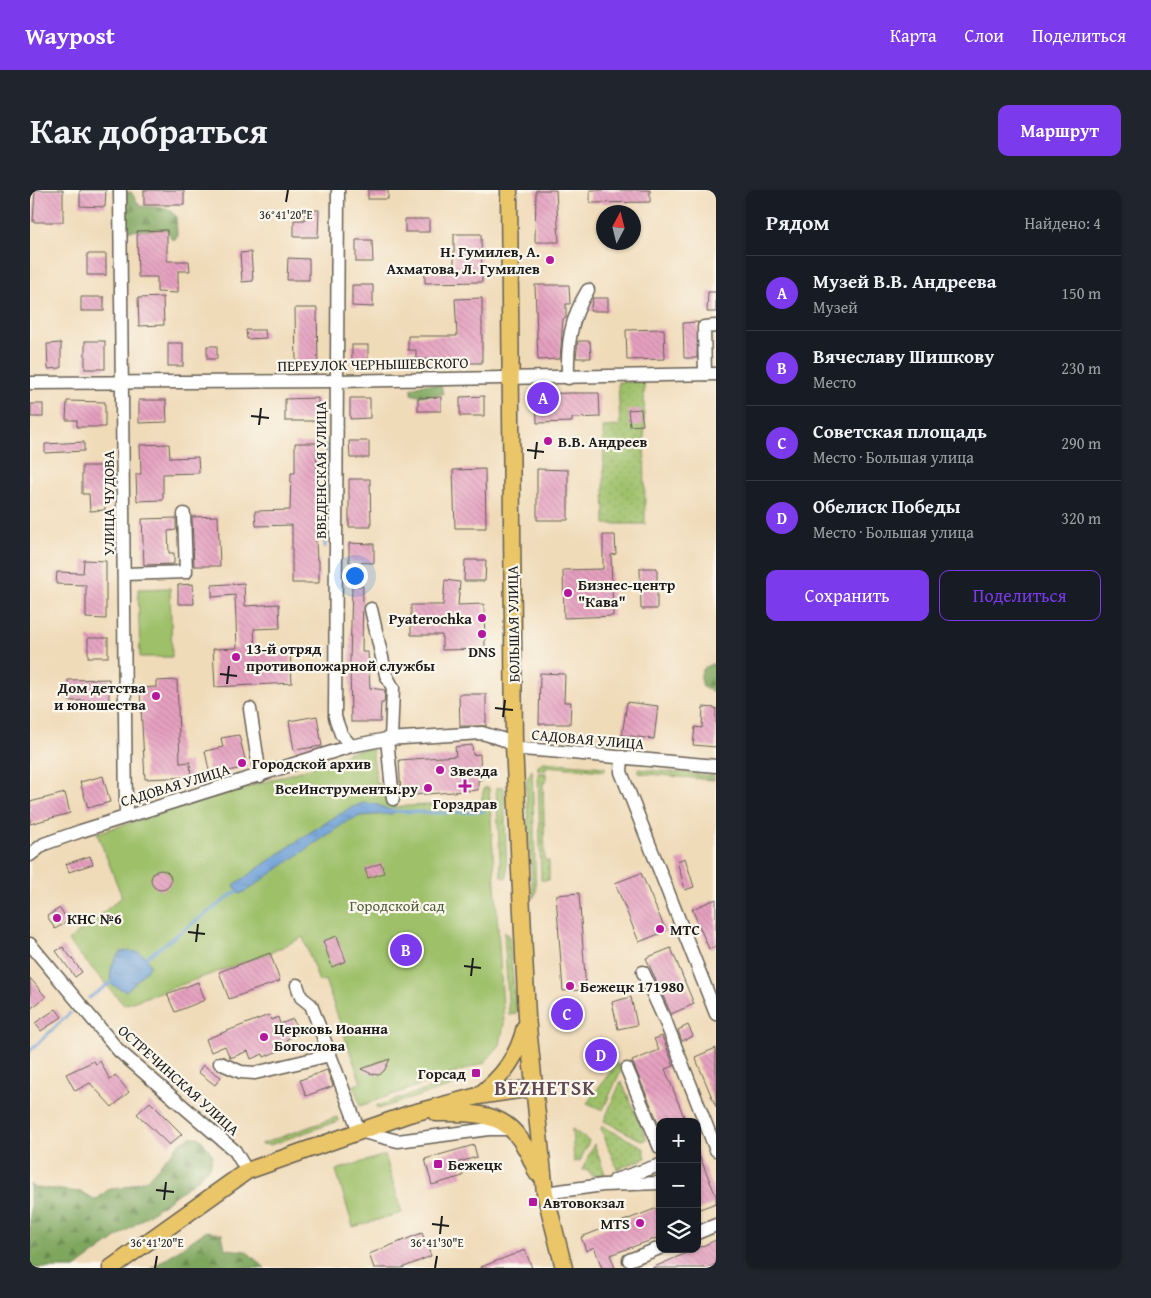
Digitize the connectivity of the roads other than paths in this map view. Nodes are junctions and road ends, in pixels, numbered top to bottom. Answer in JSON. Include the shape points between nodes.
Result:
{"nodes":[{"id":1,"x":120,"y":190,"type":"edge"},
{"id":2,"x":338,"y":190,"type":"edge"},
{"id":3,"x":509,"y":190,"type":"edge"},
{"id":4,"x":588,"y":290,"type":"dead end"},
{"id":5,"x":716,"y":326,"type":"edge"},
{"id":6,"x":710,"y":374,"type":"edge"},
{"id":7,"x":510,"y":378,"type":"junction"},
{"id":8,"x":568,"y":378,"type":"junction"},
{"id":9,"x":336,"y":381,"type":"junction"},
{"id":10,"x":30,"y":383,"type":"edge"},
{"id":11,"x":123,"y":383,"type":"junction"},
{"id":12,"x":184,"y":514,"type":"dead end"},
{"id":13,"x":125,"y":574,"type":"junction"},
{"id":14,"x":371,"y":609,"type":"dead end"},
{"id":15,"x":250,"y":710,"type":"dead end"},
{"id":16,"x":389,"y":739,"type":"junction"},
{"id":17,"x":514,"y":745,"type":"junction"},
{"id":18,"x":351,"y":746,"type":"junction"},
{"id":19,"x":622,"y":757,"type":"junction"},
{"id":20,"x":716,"y":766,"type":"edge"},
{"id":21,"x":260,"y":776,"type":"junction"},
{"id":22,"x":393,"y":799,"type":"dead end"},
{"id":23,"x":126,"y":816,"type":"junction"},
{"id":24,"x":44,"y":844,"type":"junction"},
{"id":25,"x":30,"y":846,"type":"edge"},
{"id":26,"x":30,"y":854,"type":"edge"},
{"id":27,"x":30,"y":944,"type":"edge"},
{"id":28,"x":643,"y":972,"type":"dead end"},
{"id":29,"x":297,"y":985,"type":"dead end"},
{"id":30,"x":716,"y":1014,"type":"edge"},
{"id":31,"x":527,"y":1018,"type":"junction"},
{"id":32,"x":330,"y":1055,"type":"junction"},
{"id":33,"x":220,"y":1063,"type":"dead end"},
{"id":34,"x":626,"y":1068,"type":"dead end"},
{"id":35,"x":533,"y":1088,"type":"junction"},
{"id":36,"x":478,"y":1096,"type":"junction"},
{"id":37,"x":409,"y":1114,"type":"junction"},
{"id":38,"x":513,"y":1128,"type":"junction"},
{"id":39,"x":359,"y":1131,"type":"junction"},
{"id":40,"x":656,"y":1139,"type":"edge"},
{"id":41,"x":716,"y":1150,"type":"edge"},
{"id":42,"x":656,"y":1166,"type":"edge"},
{"id":43,"x":247,"y":1171,"type":"junction"},
{"id":44,"x":656,"y":1183,"type":"edge"},
{"id":45,"x":603,"y":1184,"type":"junction"},
{"id":46,"x":545,"y":1193,"type":"junction"},
{"id":47,"x":716,"y":1225,"type":"edge"},
{"id":48,"x":701,"y":1231,"type":"edge"},
{"id":49,"x":656,"y":1250,"type":"edge"},
{"id":50,"x":629,"y":1260,"type":"dead end"},
{"id":51,"x":111,"y":1268,"type":"edge"},
{"id":52,"x":564,"y":1268,"type":"edge"}],
"edges":[{"from":1,"to":11,"type":"street","name":"УЛИЦА ЧУДОВА"},
{"from":2,"to":9,"type":"street","name":"ВВЕДЕНСКАЯ УЛИЦА"},
{"from":3,"to":7,"type":"main road","name":"БОЛЬШАЯ УЛИЦА"},
{"from":4,"to":8,"type":"street","via":[[577,308],[570,332]]},
{"from":5,"to":6,"type":"street","via":[[704,326]]},
{"from":6,"to":8,"type":"street","name":"ПЕРЕУЛОК ЧЕРНЫШЕВСКОГО"},
{"from":7,"to":8,"type":"street","name":"ПЕРЕУЛОК ЧЕРНЫШЕВСКОГО"},
{"from":7,"to":9,"type":"street","name":"ПЕРЕУЛОК ЧЕРНЫШЕВСКОГО"},
{"from":7,"to":17,"type":"main road","name":"БОЛЬШАЯ УЛИЦА"},
{"from":9,"to":11,"type":"street","name":"ПЕРЕУЛОК ЧЕРНЫШЕВСКОГО"},
{"from":9,"to":18,"type":"street","name":"ВВЕДЕНСКАЯ УЛИЦА","via":[[336,717],[341,734]]},
{"from":10,"to":11,"type":"street","name":"ПЕРЕУЛОК ЧЕРНЫШЕВСКОГО"},
{"from":11,"to":13,"type":"street","name":"УЛИЦА ЧУДОВА"},
{"from":12,"to":13,"type":"street","via":[[186,572]]},
{"from":13,"to":23,"type":"street","name":"УЛИЦА ЧУДОВА"},
{"from":14,"to":16,"type":"street","via":[[386,674],[393,688]]},
{"from":15,"to":21,"type":"street"},
{"from":16,"to":17,"type":"street","name":"САДОВАЯ УЛИЦА","via":[[482,733]]},
{"from":16,"to":18,"type":"street","name":"САДОВАЯ УЛИЦА"},
{"from":16,"to":22,"type":"street"},
{"from":17,"to":19,"type":"street","name":"САДОВАЯ УЛИЦА","via":[[528,751]]},
{"from":17,"to":31,"type":"main road","name":"БОЛЬШАЯ УЛИЦА"},
{"from":18,"to":21,"type":"street","name":"САДОВАЯ УЛИЦА"},
{"from":19,"to":20,"type":"street","name":"САДОВАЯ УЛИЦА"},
{"from":19,"to":30,"type":"street","via":[[621,772]]},
{"from":21,"to":23,"type":"street","name":"САДОВАЯ УЛИЦА"},
{"from":23,"to":24,"type":"street","name":"САДОВАЯ УЛИЦА"},
{"from":24,"to":25,"type":"street"},
{"from":24,"to":26,"type":"street","name":"САДОВАЯ УЛИЦА"},
{"from":27,"to":43,"type":"street","name":"ОСТРЕЧИНСКАЯ УЛИЦА","via":[[119,1052],[235,1151]]},
{"from":28,"to":41,"type":"street"},
{"from":29,"to":32,"type":"street","via":[[301,997],[311,1005]]},
{"from":31,"to":35,"type":"main road","name":"БОЛЬШАЯ УЛИЦА"},
{"from":31,"to":36,"type":"main road","via":[[515,1057],[496,1081]]},
{"from":32,"to":33,"type":"street","via":[[255,1073],[241,1072]]},
{"from":32,"to":39,"type":"street"},
{"from":34,"to":40,"type":"street"},
{"from":35,"to":36,"type":"main road"},
{"from":35,"to":46,"type":"main road","name":"БОЛЬШАЯ УЛИЦА"},
{"from":36,"to":37,"type":"main road"},
{"from":37,"to":38,"type":"main road","via":[[475,1114]]},
{"from":37,"to":39,"type":"main road"},
{"from":38,"to":39,"type":"street","via":[[398,1141]]},
{"from":38,"to":46,"type":"main road","via":[[526,1146]]},
{"from":39,"to":43,"type":"main road"},
{"from":42,"to":45,"type":"street"},
{"from":43,"to":51,"type":"main road"},
{"from":44,"to":45,"type":"street"},
{"from":45,"to":46,"type":"street"},
{"from":46,"to":52,"type":"main road"},
{"from":47,"to":48,"type":"street"},
{"from":49,"to":50,"type":"street"}]}
